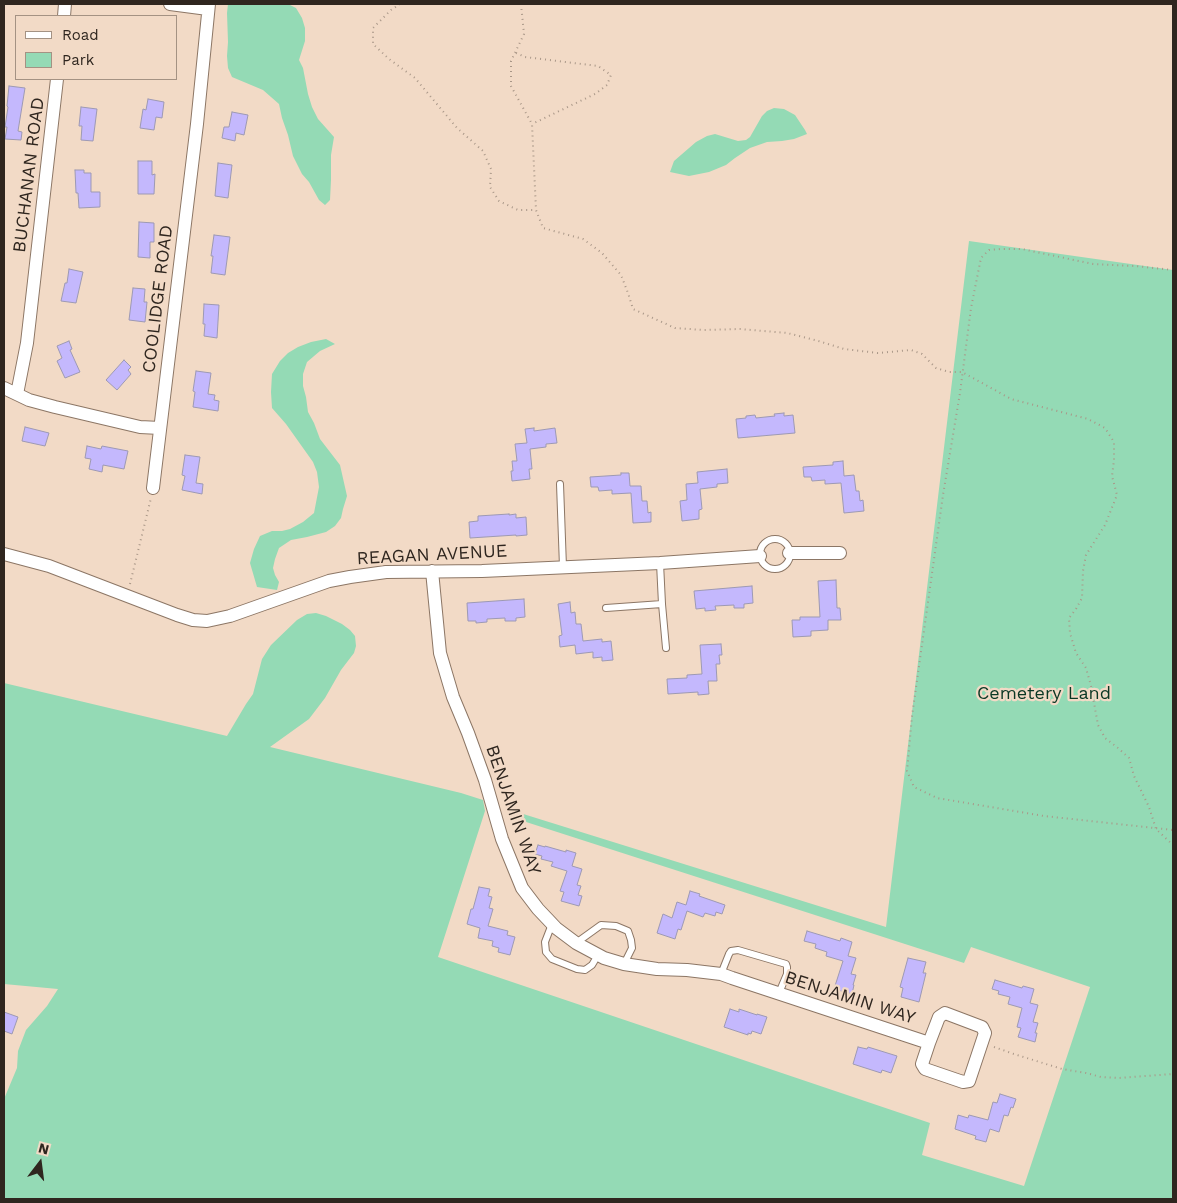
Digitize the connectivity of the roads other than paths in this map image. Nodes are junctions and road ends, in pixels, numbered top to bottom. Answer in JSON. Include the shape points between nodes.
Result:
{"nodes":[{"id":1,"x":170,"y":4,"type":"edge"},
{"id":2,"x":208,"y":6,"type":"edge"},
{"id":3,"x":57,"y":80,"type":"edge"},
{"id":4,"x":4,"y":388,"type":"edge"},
{"id":5,"x":16,"y":394,"type":"junction"},
{"id":6,"x":160,"y":428,"type":"junction"},
{"id":7,"x":560,"y":484,"type":"dead end"},
{"id":8,"x":153,"y":488,"type":"road end"},
{"id":9,"x":789,"y":553,"type":"junction"},
{"id":10,"x":840,"y":553,"type":"dead end"},
{"id":11,"x":4,"y":554,"type":"edge"},
{"id":12,"x":760,"y":556,"type":"junction"},
{"id":13,"x":660,"y":564,"type":"junction"},
{"id":14,"x":563,"y":567,"type":"junction"},
{"id":15,"x":432,"y":571,"type":"junction"},
{"id":16,"x":662,"y":604,"type":"junction"},
{"id":17,"x":606,"y":608,"type":"dead end"},
{"id":18,"x":666,"y":648,"type":"dead end"},
{"id":19,"x":552,"y":924,"type":"junction"},
{"id":20,"x":576,"y":943,"type":"junction"},
{"id":21,"x":598,"y":955,"type":"junction"},
{"id":22,"x":624,"y":964,"type":"junction"},
{"id":23,"x":721,"y":974,"type":"junction"},
{"id":24,"x":779,"y":993,"type":"junction"},
{"id":25,"x":929,"y":1043,"type":"junction"}],
"edges":[{"from":1,"to":2,"type":"street"},
{"from":2,"to":6,"type":"street","name":"COOLIDGE ROAD"},
{"from":3,"to":5,"type":"street","name":"BUCHANAN ROAD","via":[[27,343]]},
{"from":4,"to":5,"type":"street"},
{"from":5,"to":6,"type":"street","via":[[55,407],[140,427]]},
{"from":6,"to":8,"type":"street","name":"COOLIDGE ROAD"},
{"from":7,"to":14,"type":"lane"},
{"from":9,"to":10,"type":"street"},
{"from":9,"to":12,"type":"lane","via":[[786,564],[775,569],[765,566]]},
{"from":9,"to":12,"type":"lane","via":[[781,541],[770,540],[764,544]]},
{"from":11,"to":15,"type":"street","name":"REAGAN AVENUE","via":[[49,566],[185,618],[207,621],[329,581],[386,572]]},
{"from":12,"to":13,"type":"street","name":"REAGAN AVENUE"},
{"from":13,"to":14,"type":"street","name":"REAGAN AVENUE"},
{"from":13,"to":16,"type":"lane"},
{"from":14,"to":15,"type":"street","name":"REAGAN AVENUE"},
{"from":15,"to":19,"type":"street","name":"BENJAMIN WAY","via":[[440,653],[453,698],[486,780],[502,839],[522,888]]},
{"from":16,"to":17,"type":"lane"},
{"from":16,"to":18,"type":"lane"},
{"from":19,"to":20,"type":"street","name":"BENJAMIN WAY"},
{"from":19,"to":21,"type":"lane","via":[[545,942],[546,952],[552,958],[586,970]]},
{"from":20,"to":21,"type":"street","name":"BENJAMIN WAY"},
{"from":20,"to":22,"type":"lane","via":[[601,925],[628,931],[632,948]]},
{"from":21,"to":22,"type":"street","name":"BENJAMIN WAY"},
{"from":22,"to":23,"type":"street","name":"BENJAMIN WAY"},
{"from":23,"to":24,"type":"street","name":"BENJAMIN WAY"},
{"from":23,"to":24,"type":"lane","via":[[731,951],[738,950],[786,964],[788,974]]},
{"from":24,"to":25,"type":"street","name":"BENJAMIN WAY"},
{"from":25,"to":25,"type":"street","name":"BENJAMIN WAY","via":[[922,1064],[925,1069],[963,1082],[969,1081],[985,1033],[982,1026],[945,1013],[939,1017]]}]}
